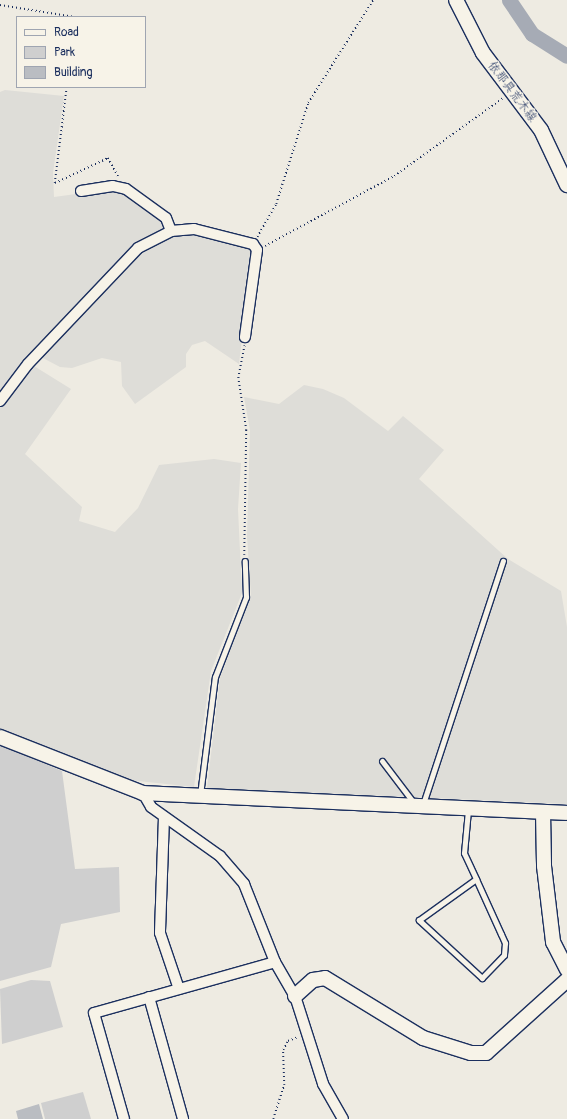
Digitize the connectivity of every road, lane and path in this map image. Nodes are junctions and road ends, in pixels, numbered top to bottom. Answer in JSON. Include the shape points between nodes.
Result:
{"nodes":[{"id":1,"x":373,"y":0,"type":"edge"},
{"id":2,"x":456,"y":0,"type":"edge"},
{"id":3,"x":0,"y":5,"type":"edge"},
{"id":4,"x":69,"y":16,"type":"edge"},
{"id":5,"x":67,"y":88,"type":"edge"},
{"id":6,"x":511,"y":93,"type":"junction"},
{"id":7,"x":567,"y":185,"type":"edge"},
{"id":8,"x":126,"y":189,"type":"junction"},
{"id":9,"x":81,"y":191,"type":"dead end"},
{"id":10,"x":171,"y":231,"type":"junction"},
{"id":11,"x":255,"y":247,"type":"junction"},
{"id":12,"x":245,"y":337,"type":"joint"},
{"id":13,"x":0,"y":401,"type":"edge"},
{"id":14,"x":245,"y":561,"type":"joint"},
{"id":15,"x":503,"y":561,"type":"dead end"},
{"id":16,"x":0,"y":737,"type":"edge"},
{"id":17,"x":382,"y":761,"type":"dead end"},
{"id":18,"x":143,"y":793,"type":"junction"},
{"id":19,"x":200,"y":796,"type":"junction"},
{"id":20,"x":420,"y":805,"type":"junction"},
{"id":21,"x":469,"y":807,"type":"junction"},
{"id":22,"x":543,"y":812,"type":"junction"},
{"id":23,"x":567,"y":813,"type":"edge"},
{"id":24,"x":164,"y":817,"type":"junction"},
{"id":25,"x":476,"y":879,"type":"junction"},
{"id":26,"x":275,"y":962,"type":"junction"},
{"id":27,"x":567,"y":970,"type":"edge"},
{"id":28,"x":567,"y":980,"type":"edge"},
{"id":29,"x":179,"y":989,"type":"junction"},
{"id":30,"x":295,"y":996,"type":"junction"},
{"id":31,"x":149,"y":997,"type":"junction"},
{"id":32,"x":307,"y":1035,"type":"junction"},
{"id":33,"x":124,"y":1119,"type":"edge"},
{"id":34,"x":183,"y":1119,"type":"edge"},
{"id":35,"x":273,"y":1119,"type":"edge"},
{"id":36,"x":343,"y":1119,"type":"edge"}],
"edges":[{"from":1,"to":11,"type":"path","via":[[308,103],[276,204]]},
{"from":2,"to":6,"type":"street","name":"依那具荒木線","via":[[483,53]]},
{"from":3,"to":4,"type":"path"},
{"from":5,"to":8,"type":"path","via":[[55,183],[108,158]]},
{"from":6,"to":7,"type":"street","name":"依那具荒木線","via":[[541,130]]},
{"from":6,"to":11,"type":"path","via":[[394,176]]},
{"from":8,"to":9,"type":"street","via":[[113,186]]},
{"from":8,"to":10,"type":"street","via":[[166,218]]},
{"from":10,"to":11,"type":"street","via":[[194,229]]},
{"from":10,"to":13,"type":"street","via":[[138,248],[28,364]]},
{"from":11,"to":12,"type":"street"},
{"from":12,"to":14,"type":"path","via":[[238,378],[246,430]]},
{"from":14,"to":19,"type":"lane","via":[[246,597],[215,677]]},
{"from":15,"to":20,"type":"lane"},
{"from":16,"to":18,"type":"street"},
{"from":17,"to":20,"type":"lane"},
{"from":18,"to":19,"type":"street"},
{"from":18,"to":24,"type":"street","via":[[151,807]]},
{"from":19,"to":20,"type":"street"},
{"from":20,"to":21,"type":"street"},
{"from":21,"to":22,"type":"street"},
{"from":21,"to":25,"type":"lane","via":[[464,853]]},
{"from":22,"to":23,"type":"street"},
{"from":22,"to":27,"type":"street","via":[[544,866],[553,942]]},
{"from":24,"to":26,"type":"street","via":[[220,856],[239,876]]},
{"from":24,"to":29,"type":"street","via":[[160,933]]},
{"from":25,"to":25,"type":"lane","via":[[504,943],[504,955],[482,978],[419,920]]},
{"from":26,"to":29,"type":"street"},
{"from":26,"to":30,"type":"street"},
{"from":28,"to":30,"type":"street","via":[[486,1053],[471,1053],[423,1038],[325,978],[313,980]]},
{"from":29,"to":31,"type":"street"},
{"from":30,"to":32,"type":"street"},
{"from":31,"to":33,"type":"street","via":[[94,1013]]},
{"from":31,"to":34,"type":"street"},
{"from":32,"to":35,"type":"path","via":[[288,1041],[283,1050],[284,1085]]},
{"from":32,"to":36,"type":"street","via":[[322,1084]]}]}
